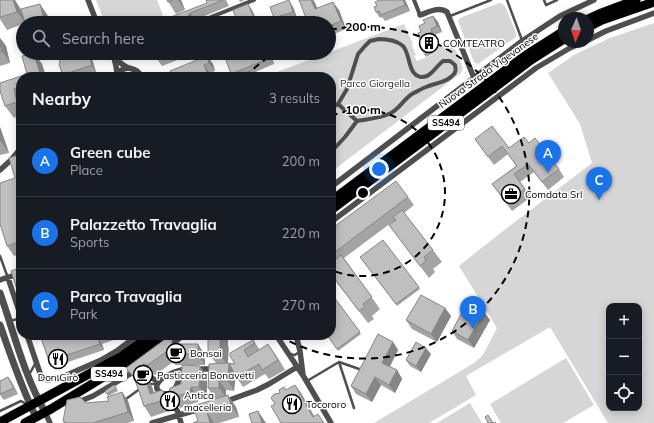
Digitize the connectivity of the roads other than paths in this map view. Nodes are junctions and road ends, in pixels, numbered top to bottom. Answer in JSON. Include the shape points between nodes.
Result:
{"nodes":[{"id":1,"x":88,"y":0,"type":"edge"},
{"id":2,"x":254,"y":0,"type":"edge"},
{"id":3,"x":414,"y":0,"type":"edge"},
{"id":4,"x":492,"y":0,"type":"edge"},
{"id":5,"x":507,"y":0,"type":"edge"},
{"id":6,"x":544,"y":0,"type":"edge"},
{"id":7,"x":557,"y":0,"type":"edge"},
{"id":8,"x":594,"y":0,"type":"edge"},
{"id":9,"x":632,"y":3,"type":"edge"},
{"id":10,"x":654,"y":3,"type":"edge"},
{"id":11,"x":654,"y":13,"type":"edge"},
{"id":12,"x":420,"y":15,"type":"joint"},
{"id":13,"x":94,"y":16,"type":"edge"},
{"id":14,"x":214,"y":16,"type":"edge"},
{"id":15,"x":449,"y":16,"type":"junction"},
{"id":16,"x":594,"y":17,"type":"edge"},
{"id":17,"x":594,"y":24,"type":"edge"},
{"id":18,"x":558,"y":35,"type":"edge"},
{"id":19,"x":594,"y":37,"type":"edge"},
{"id":20,"x":522,"y":41,"type":"junction"},
{"id":21,"x":558,"y":43,"type":"edge"},
{"id":22,"x":570,"y":48,"type":"edge"},
{"id":23,"x":114,"y":60,"type":"edge"},
{"id":24,"x":117,"y":60,"type":"edge"},
{"id":25,"x":128,"y":68,"type":"junction"},
{"id":26,"x":116,"y":72,"type":"edge"},
{"id":27,"x":119,"y":72,"type":"edge"},
{"id":28,"x":138,"y":72,"type":"edge"},
{"id":29,"x":474,"y":78,"type":"junction"},
{"id":30,"x":338,"y":104,"type":"joint"},
{"id":31,"x":357,"y":121,"type":"junction"},
{"id":32,"x":336,"y":147,"type":"edge"},
{"id":33,"x":16,"y":154,"type":"edge"},
{"id":34,"x":0,"y":170,"type":"edge"},
{"id":35,"x":336,"y":183,"type":"edge"},
{"id":36,"x":336,"y":197,"type":"edge"},
{"id":37,"x":336,"y":206,"type":"edge"},
{"id":38,"x":336,"y":218,"type":"edge"},
{"id":39,"x":0,"y":256,"type":"edge"},
{"id":40,"x":16,"y":275,"type":"edge"},
{"id":41,"x":8,"y":278,"type":"junction"},
{"id":42,"x":0,"y":280,"type":"edge"},
{"id":43,"x":0,"y":293,"type":"edge"},
{"id":44,"x":16,"y":302,"type":"edge"},
{"id":45,"x":3,"y":305,"type":"edge"},
{"id":46,"x":16,"y":319,"type":"edge"},
{"id":47,"x":9,"y":321,"type":"junction"},
{"id":48,"x":0,"y":325,"type":"edge"},
{"id":49,"x":29,"y":340,"type":"edge"},
{"id":50,"x":131,"y":340,"type":"edge"},
{"id":51,"x":144,"y":340,"type":"edge"},
{"id":52,"x":158,"y":340,"type":"edge"},
{"id":53,"x":177,"y":340,"type":"edge"},
{"id":54,"x":279,"y":340,"type":"edge"},
{"id":55,"x":297,"y":340,"type":"edge"},
{"id":56,"x":19,"y":351,"type":"junction"},
{"id":57,"x":300,"y":351,"type":"junction"},
{"id":58,"x":10,"y":353,"type":"junction"},
{"id":59,"x":160,"y":353,"type":"edge"},
{"id":60,"x":289,"y":354,"type":"junction"},
{"id":61,"x":36,"y":362,"type":"junction"},
{"id":62,"x":339,"y":362,"type":"junction"},
{"id":63,"x":142,"y":367,"type":"edge"},
{"id":64,"x":297,"y":367,"type":"junction"},
{"id":65,"x":222,"y":369,"type":"edge"},
{"id":66,"x":362,"y":370,"type":"edge"},
{"id":67,"x":175,"y":372,"type":"junction"},
{"id":68,"x":28,"y":377,"type":"junction"},
{"id":69,"x":305,"y":379,"type":"junction"},
{"id":70,"x":151,"y":381,"type":"dead end"},
{"id":71,"x":158,"y":383,"type":"junction"},
{"id":72,"x":141,"y":388,"type":"edge"},
{"id":73,"x":118,"y":401,"type":"edge"},
{"id":74,"x":34,"y":403,"type":"junction"},
{"id":75,"x":216,"y":404,"type":"edge"},
{"id":76,"x":58,"y":405,"type":"junction"},
{"id":77,"x":209,"y":406,"type":"edge"},
{"id":78,"x":354,"y":408,"type":"dead end"},
{"id":79,"x":176,"y":409,"type":"dead end"},
{"id":80,"x":0,"y":411,"type":"edge"},
{"id":81,"x":45,"y":412,"type":"junction"},
{"id":82,"x":179,"y":415,"type":"junction"},
{"id":83,"x":38,"y":420,"type":"edge"},
{"id":84,"x":0,"y":422,"type":"edge"},
{"id":85,"x":25,"y":423,"type":"edge"},
{"id":86,"x":50,"y":423,"type":"edge"},
{"id":87,"x":152,"y":423,"type":"edge"},
{"id":88,"x":182,"y":423,"type":"edge"},
{"id":89,"x":331,"y":423,"type":"edge"}],
"edges":[{"from":1,"to":13,"type":"street"},
{"from":2,"to":14,"type":"street"},
{"from":3,"to":12,"type":"street"},
{"from":4,"to":15,"type":"lane"},
{"from":5,"to":20,"type":"lane"},
{"from":6,"to":7,"type":"lane","via":[[546,5]]},
{"from":8,"to":20,"type":"street","via":[[560,16]]},
{"from":9,"to":10,"type":"main road"},
{"from":9,"to":16,"type":"main road"},
{"from":9,"to":17,"type":"main road"},
{"from":11,"to":19,"type":"street"},
{"from":12,"to":15,"type":"street","via":[[441,9]]},
{"from":15,"to":29,"type":"street"},
{"from":18,"to":36,"type":"main road","name":"Nuova Strada Vigevanese","number":"SS494","via":[[526,55]]},
{"from":20,"to":29,"type":"street"},
{"from":21,"to":37,"type":"main road","name":"Nuova Strada Vigevanese","number":"SS494","via":[[531,60]]},
{"from":22,"to":38,"type":"street","via":[[536,68]]},
{"from":23,"to":26,"type":"street"},
{"from":24,"to":25,"type":"street"},
{"from":25,"to":27,"type":"street"},
{"from":25,"to":28,"type":"street"},
{"from":29,"to":35,"type":"street"},
{"from":30,"to":31,"type":"street"},
{"from":30,"to":31,"type":"street","via":[[347,89],[358,54],[370,41],[389,40],[402,45],[411,69],[420,76],[430,74],[443,61],[450,61],[455,65],[456,71],[450,78],[411,95],[392,112],[381,117]]},
{"from":31,"to":32,"type":"street"},
{"from":33,"to":34,"type":"street"},
{"from":39,"to":41,"type":"lane"},
{"from":40,"to":41,"type":"street"},
{"from":41,"to":42,"type":"street"},
{"from":41,"to":44,"type":"street"},
{"from":43,"to":45,"type":"street"},
{"from":45,"to":47,"type":"street"},
{"from":46,"to":47,"type":"lane"},
{"from":47,"to":56,"type":"street"},
{"from":48,"to":58,"type":"street"},
{"from":49,"to":61,"type":"street"},
{"from":50,"to":61,"type":"street","via":[[101,360],[60,378],[48,380],[41,376]]},
{"from":51,"to":74,"type":"main road","number":"SS494","via":[[122,356]]},
{"from":52,"to":76,"type":"main road","number":"SS494","via":[[128,362]]},
{"from":53,"to":59,"type":"street"},
{"from":54,"to":60,"type":"street"},
{"from":55,"to":57,"type":"street"},
{"from":56,"to":58,"type":"street","via":[[15,356]]},
{"from":56,"to":68,"type":"street"},
{"from":57,"to":60,"type":"lane","via":[[295,355]]},
{"from":57,"to":69,"type":"street"},
{"from":58,"to":74,"type":"street","via":[[17,376]]},
{"from":60,"to":64,"type":"street"},
{"from":61,"to":68,"type":"lane"},
{"from":62,"to":66,"type":"lane"},
{"from":62,"to":69,"type":"lane"},
{"from":62,"to":78,"type":"lane"},
{"from":63,"to":76,"type":"street","via":[[93,398]]},
{"from":64,"to":69,"type":"street"},
{"from":64,"to":75,"type":"street","via":[[257,390]]},
{"from":65,"to":67,"type":"street","via":[[185,369]]},
{"from":67,"to":71,"type":"street"},
{"from":67,"to":71,"type":"street","via":[[180,380],[173,396],[161,393],[157,389]]},
{"from":68,"to":74,"type":"street"},
{"from":69,"to":89,"type":"street"},
{"from":70,"to":71,"type":"street"},
{"from":72,"to":73,"type":"lane","via":[[126,399]]},
{"from":74,"to":80,"type":"lane","via":[[21,401]]},
{"from":74,"to":81,"type":"street"},
{"from":74,"to":83,"type":"street"},
{"from":74,"to":84,"type":"main road"},
{"from":76,"to":81,"type":"main road","number":"SS494"},
{"from":77,"to":82,"type":"street"},
{"from":79,"to":82,"type":"street"},
{"from":81,"to":83,"type":"main road","number":"SS494"},
{"from":81,"to":86,"type":"street"},
{"from":82,"to":87,"type":"street"},
{"from":82,"to":88,"type":"street"},
{"from":83,"to":85,"type":"main road"}]}
